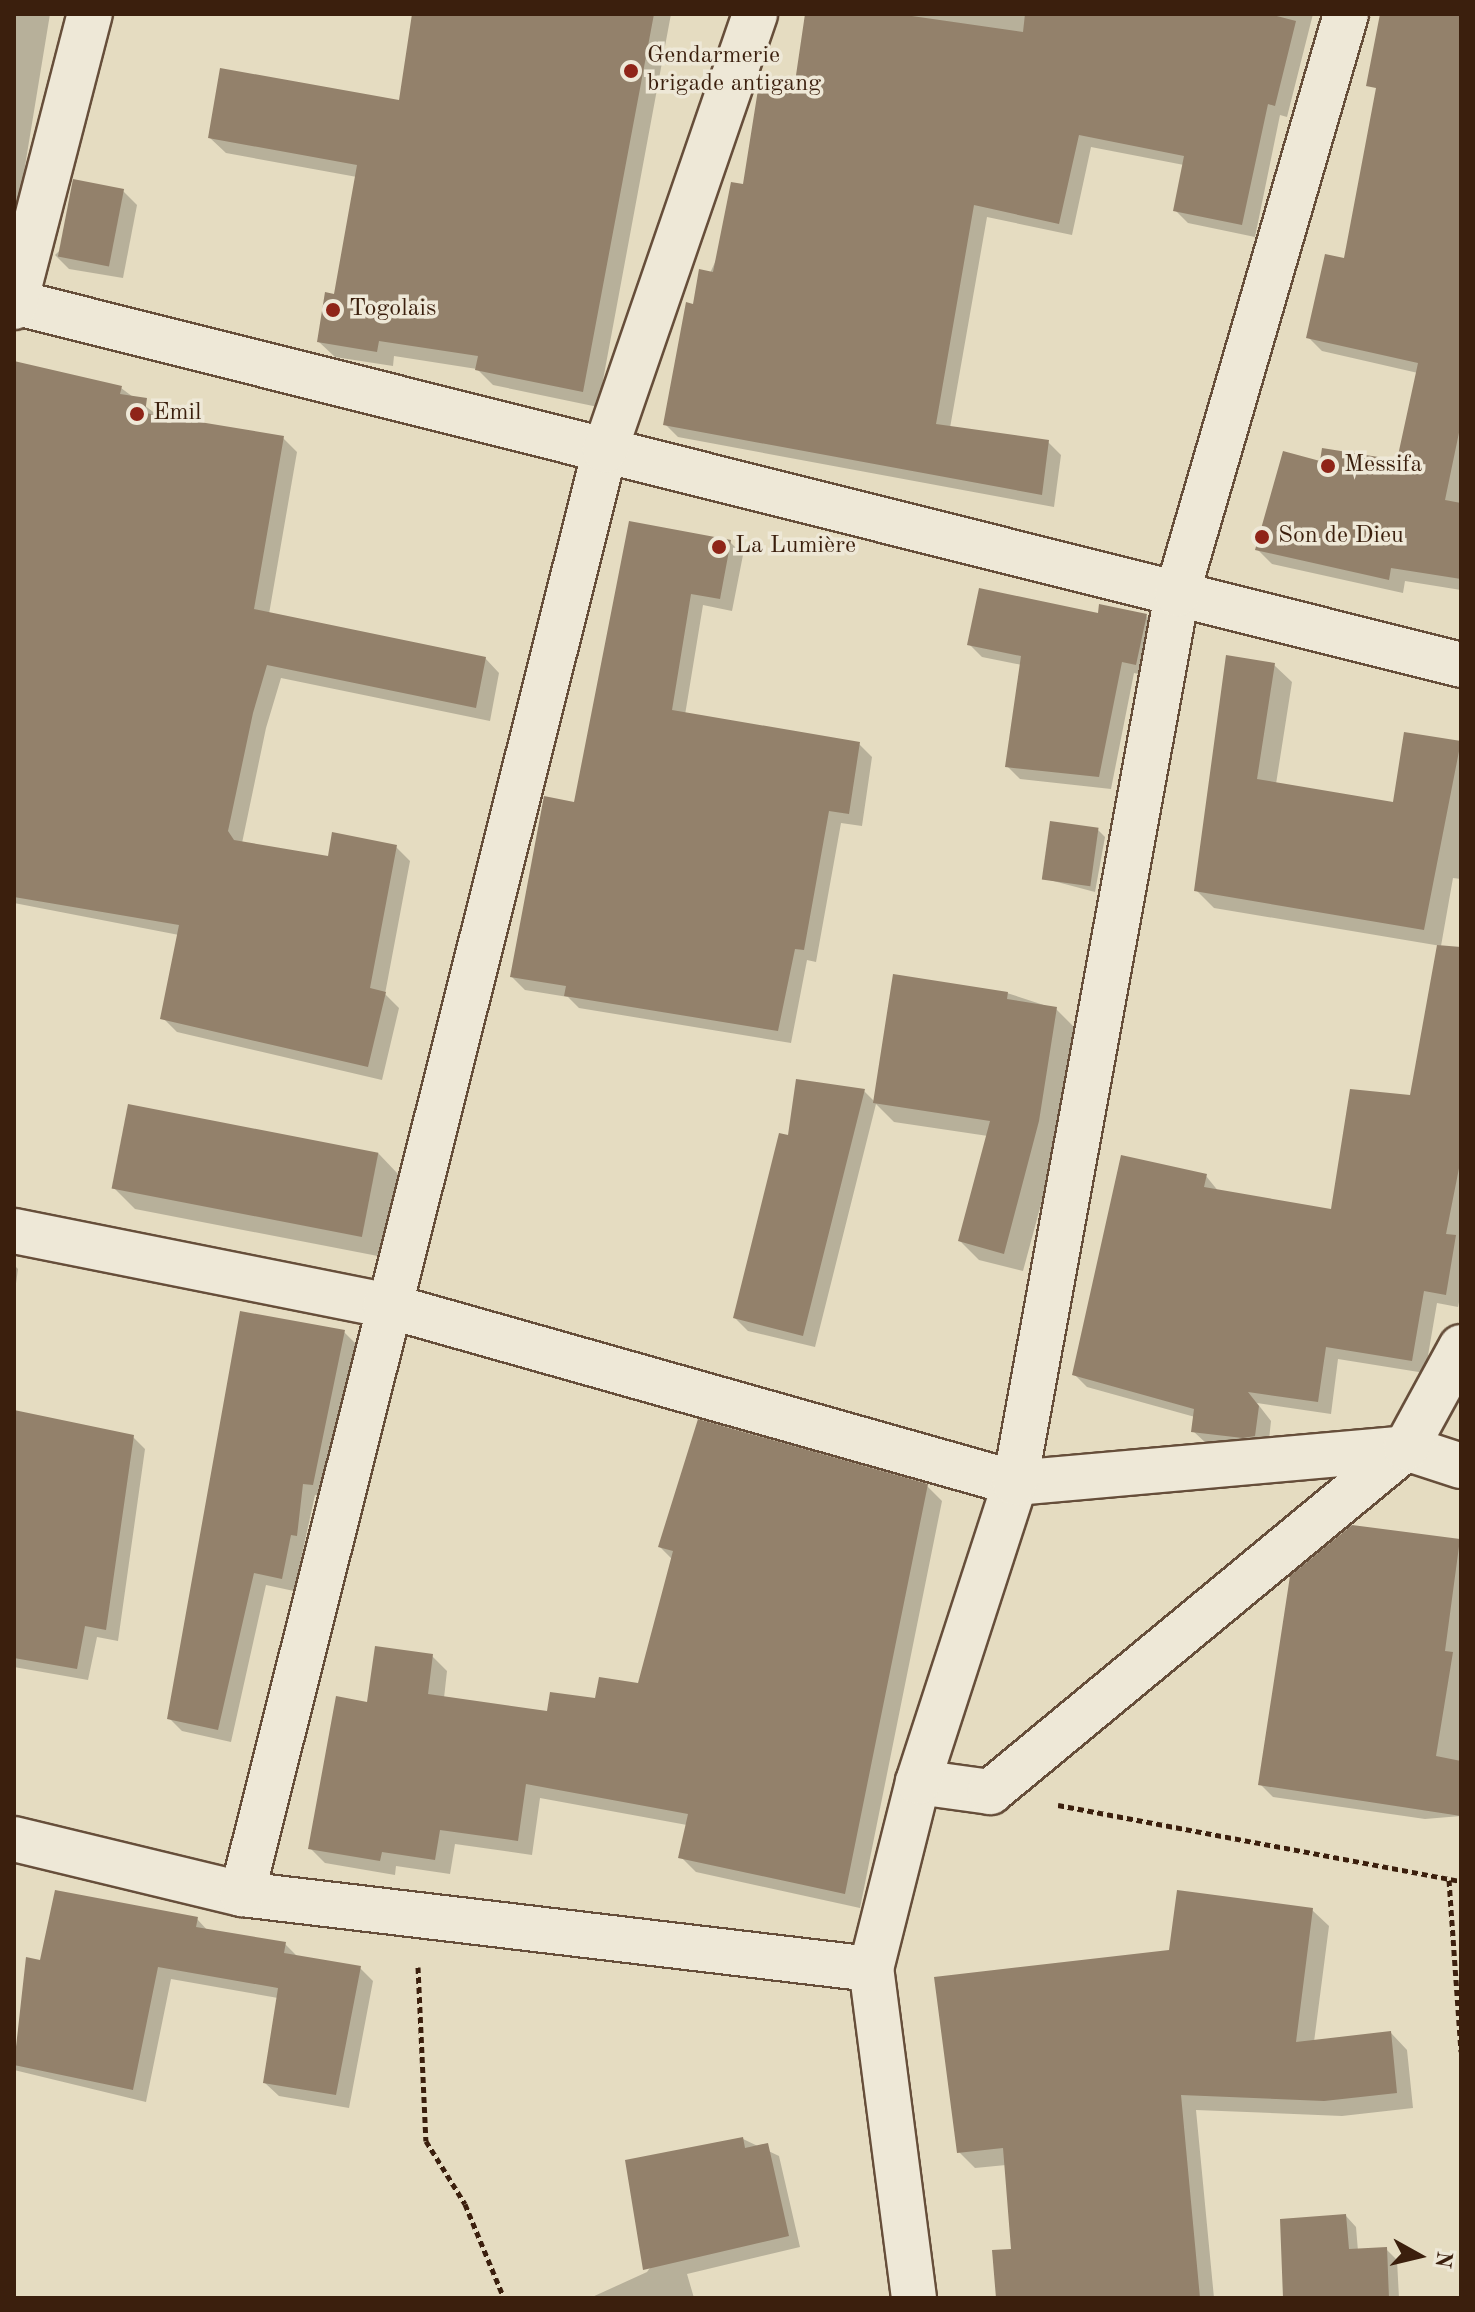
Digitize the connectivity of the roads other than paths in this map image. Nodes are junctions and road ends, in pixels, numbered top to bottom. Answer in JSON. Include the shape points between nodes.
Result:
{"nodes":[{"id":1,"x":90,"y":14,"type":"edge"},
{"id":2,"x":755,"y":14,"type":"edge"},
{"id":3,"x":1346,"y":14,"type":"edge"},
{"id":4,"x":14,"y":304,"type":"edge"},
{"id":5,"x":605,"y":450,"type":"junction"},
{"id":6,"x":1177,"y":594,"type":"junction"},
{"id":7,"x":1461,"y":665,"type":"edge"},
{"id":8,"x":14,"y":1231,"type":"edge"},
{"id":9,"x":385,"y":1305,"type":"junction"},
{"id":10,"x":1461,"y":1347,"type":"edge"},
{"id":11,"x":1406,"y":1448,"type":"junction"},
{"id":12,"x":1461,"y":1466,"type":"edge"},
{"id":13,"x":1015,"y":1483,"type":"junction"},
{"id":14,"x":918,"y":1782,"type":"junction"},
{"id":15,"x":14,"y":1839,"type":"edge"},
{"id":16,"x":242,"y":1894,"type":"junction"},
{"id":17,"x":871,"y":1969,"type":"junction"},
{"id":18,"x":914,"y":2298,"type":"edge"}],
"edges":[{"from":1,"to":4,"type":"street"},
{"from":2,"to":5,"type":"street"},
{"from":3,"to":6,"type":"street"},
{"from":4,"to":5,"type":"street"},
{"from":5,"to":6,"type":"street"},
{"from":5,"to":9,"type":"street"},
{"from":6,"to":7,"type":"street"},
{"from":6,"to":13,"type":"street"},
{"from":8,"to":9,"type":"street"},
{"from":9,"to":13,"type":"street"},
{"from":9,"to":16,"type":"street"},
{"from":10,"to":11,"type":"street"},
{"from":11,"to":12,"type":"street"},
{"from":11,"to":13,"type":"street"},
{"from":11,"to":14,"type":"street","via":[[990,1792]]},
{"from":13,"to":14,"type":"street"},
{"from":14,"to":17,"type":"street"},
{"from":15,"to":16,"type":"street"},
{"from":16,"to":17,"type":"street"},
{"from":17,"to":18,"type":"street"}]}
